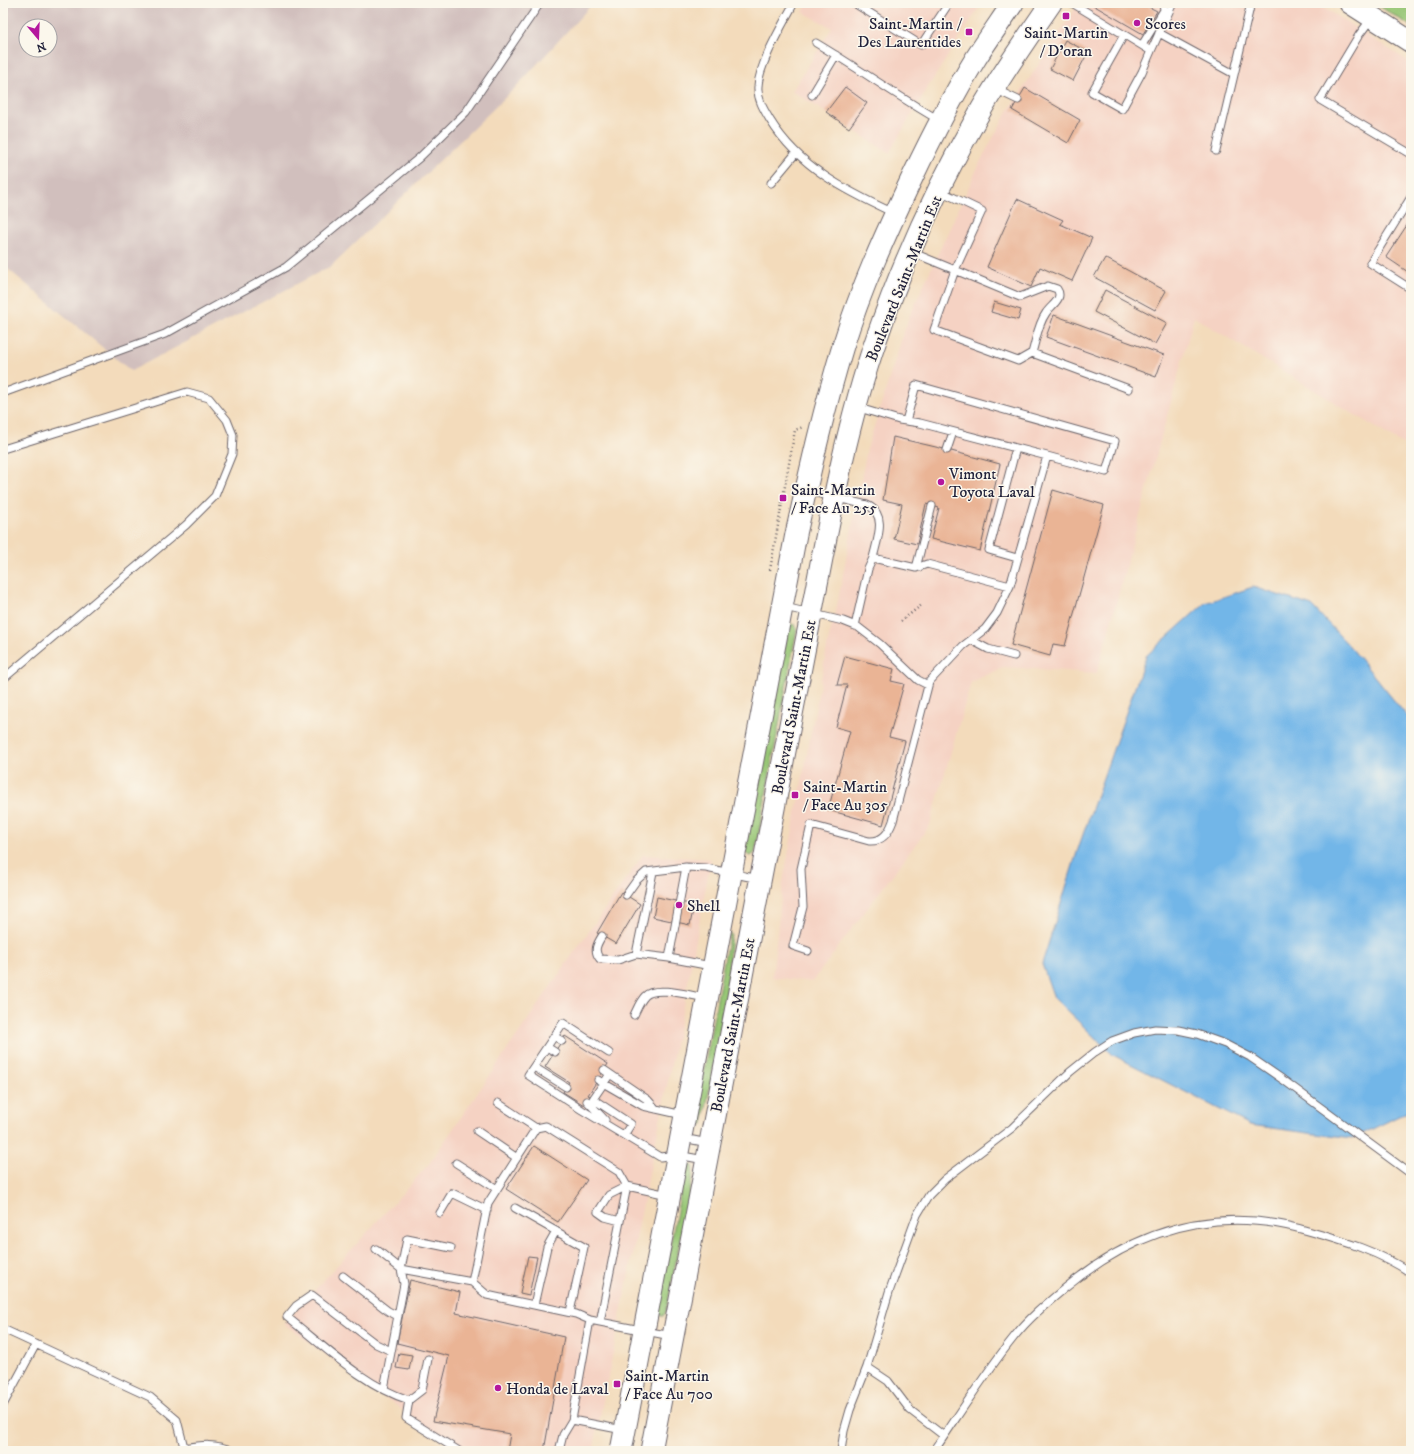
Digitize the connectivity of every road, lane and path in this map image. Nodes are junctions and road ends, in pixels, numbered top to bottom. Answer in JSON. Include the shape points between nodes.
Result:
{"nodes":[{"id":1,"x":540,"y":3,"type":"edge"},
{"id":2,"x":794,"y":3,"type":"edge"},
{"id":3,"x":854,"y":3,"type":"edge"},
{"id":4,"x":949,"y":3,"type":"edge"},
{"id":5,"x":1013,"y":3,"type":"edge"},
{"id":6,"x":1051,"y":3,"type":"edge"},
{"id":7,"x":1072,"y":3,"type":"edge"},
{"id":8,"x":1163,"y":3,"type":"edge"},
{"id":9,"x":1173,"y":3,"type":"edge"},
{"id":10,"x":1251,"y":3,"type":"edge"},
{"id":11,"x":1350,"y":3,"type":"edge"},
{"id":12,"x":1372,"y":17,"type":"junction"},
{"id":13,"x":1159,"y":33,"type":"junction"},
{"id":14,"x":1124,"y":35,"type":"junction"},
{"id":15,"x":1411,"y":42,"type":"edge"},
{"id":16,"x":816,"y":43,"type":"dead end"},
{"id":17,"x":1142,"y":45,"type":"junction"},
{"id":18,"x":1151,"y":51,"type":"junction"},
{"id":19,"x":836,"y":55,"type":"junction"},
{"id":20,"x":1234,"y":74,"type":"junction"},
{"id":21,"x":994,"y":88,"type":"junction"},
{"id":22,"x":812,"y":94,"type":"dead end"},
{"id":23,"x":1018,"y":100,"type":"dead end"},
{"id":24,"x":941,"y":121,"type":"junction"},
{"id":25,"x":1216,"y":151,"type":"dead end"},
{"id":26,"x":796,"y":153,"type":"junction"},
{"id":27,"x":1411,"y":154,"type":"edge"},
{"id":28,"x":771,"y":183,"type":"dead end"},
{"id":29,"x":938,"y":190,"type":"junction"},
{"id":30,"x":1411,"y":197,"type":"edge"},
{"id":31,"x":895,"y":214,"type":"junction"},
{"id":32,"x":911,"y":252,"type":"junction"},
{"id":33,"x":955,"y":270,"type":"junction"},
{"id":34,"x":1411,"y":289,"type":"edge"},
{"id":35,"x":1032,"y":352,"type":"junction"},
{"id":36,"x":1129,"y":389,"type":"dead end"},
{"id":37,"x":3,"y":393,"type":"edge"},
{"id":38,"x":856,"y":407,"type":"junction"},
{"id":39,"x":906,"y":421,"type":"junction"},
{"id":40,"x":953,"y":432,"type":"junction"},
{"id":41,"x":1016,"y":448,"type":"junction"},
{"id":42,"x":3,"y":449,"type":"edge"},
{"id":43,"x":948,"y":450,"type":"dead end"},
{"id":44,"x":1047,"y":456,"type":"junction"},
{"id":45,"x":805,"y":490,"type":"junction"},
{"id":46,"x":834,"y":497,"type":"junction"},
{"id":47,"x":932,"y":506,"type":"dead end"},
{"id":48,"x":874,"y":558,"type":"junction"},
{"id":49,"x":1017,"y":558,"type":"junction"},
{"id":50,"x":916,"y":568,"type":"junction"},
{"id":51,"x":1010,"y":586,"type":"junction"},
{"id":52,"x":923,"y":604,"type":"dead end"},
{"id":53,"x":782,"y":607,"type":"junction"},
{"id":54,"x":811,"y":613,"type":"junction"},
{"id":55,"x":901,"y":621,"type":"dead end"},
{"id":56,"x":855,"y":626,"type":"junction"},
{"id":57,"x":971,"y":640,"type":"junction"},
{"id":58,"x":1014,"y":656,"type":"dead end"},
{"id":59,"x":3,"y":679,"type":"edge"},
{"id":60,"x":928,"y":686,"type":"junction"},
{"id":61,"x":686,"y":867,"type":"junction"},
{"id":62,"x":653,"y":872,"type":"junction"},
{"id":63,"x":732,"y":873,"type":"junction"},
{"id":64,"x":759,"y":879,"type":"junction"},
{"id":65,"x":626,"y":895,"type":"dead end"},
{"id":66,"x":602,"y":936,"type":"dead end"},
{"id":67,"x":808,"y":951,"type":"dead end"},
{"id":68,"x":636,"y":954,"type":"junction"},
{"id":69,"x":669,"y":958,"type":"junction"},
{"id":70,"x":714,"y":966,"type":"junction"},
{"id":71,"x":708,"y":998,"type":"junction"},
{"id":72,"x":634,"y":1015,"type":"dead end"},
{"id":73,"x":554,"y":1036,"type":"junction"},
{"id":74,"x":562,"y":1041,"type":"dead end"},
{"id":75,"x":547,"y":1047,"type":"junction"},
{"id":76,"x":555,"y":1052,"type":"dead end"},
{"id":77,"x":610,"y":1053,"type":"dead end"},
{"id":78,"x":534,"y":1066,"type":"junction"},
{"id":79,"x":601,"y":1081,"type":"junction"},
{"id":80,"x":566,"y":1087,"type":"dead end"},
{"id":81,"x":586,"y":1101,"type":"dead end"},
{"id":82,"x":498,"y":1103,"type":"dead end"},
{"id":83,"x":656,"y":1109,"type":"junction"},
{"id":84,"x":536,"y":1128,"type":"junction"},
{"id":85,"x":613,"y":1128,"type":"junction"},
{"id":86,"x":677,"y":1128,"type":"junction"},
{"id":87,"x":477,"y":1131,"type":"dead end"},
{"id":88,"x":624,"y":1135,"type":"junction"},
{"id":89,"x":709,"y":1152,"type":"junction"},
{"id":90,"x":517,"y":1158,"type":"junction"},
{"id":91,"x":456,"y":1163,"type":"dead end"},
{"id":92,"x":1411,"y":1174,"type":"edge"},
{"id":93,"x":627,"y":1186,"type":"junction"},
{"id":94,"x":497,"y":1189,"type":"junction"},
{"id":95,"x":670,"y":1195,"type":"junction"},
{"id":96,"x":515,"y":1208,"type":"dead end"},
{"id":97,"x":487,"y":1210,"type":"junction"},
{"id":98,"x":440,"y":1213,"type":"dead end"},
{"id":99,"x":620,"y":1220,"type":"junction"},
{"id":100,"x":556,"y":1231,"type":"junction"},
{"id":101,"x":451,"y":1248,"type":"dead end"},
{"id":102,"x":376,"y":1249,"type":"dead end"},
{"id":103,"x":401,"y":1269,"type":"junction"},
{"id":104,"x":1411,"y":1273,"type":"edge"},
{"id":105,"x":343,"y":1276,"type":"dead end"},
{"id":106,"x":472,"y":1282,"type":"junction"},
{"id":107,"x":534,"y":1305,"type":"junction"},
{"id":108,"x":570,"y":1312,"type":"junction"},
{"id":109,"x":398,"y":1316,"type":"junction"},
{"id":110,"x":590,"y":1320,"type":"junction"},
{"id":111,"x":600,"y":1322,"type":"junction"},
{"id":112,"x":3,"y":1329,"type":"edge"},
{"id":113,"x":644,"y":1330,"type":"junction"},
{"id":114,"x":674,"y":1336,"type":"junction"},
{"id":115,"x":36,"y":1344,"type":"junction"},
{"id":116,"x":391,"y":1351,"type":"junction"},
{"id":117,"x":428,"y":1359,"type":"dead end"},
{"id":118,"x":867,"y":1367,"type":"junction"},
{"id":119,"x":384,"y":1389,"type":"junction"},
{"id":120,"x":409,"y":1400,"type":"junction"},
{"id":121,"x":3,"y":1405,"type":"edge"},
{"id":122,"x":572,"y":1420,"type":"junction"},
{"id":123,"x":625,"y":1431,"type":"junction"},
{"id":124,"x":944,"y":1436,"type":"junction"},
{"id":125,"x":185,"y":1449,"type":"edge"},
{"id":126,"x":232,"y":1451,"type":"edge"},
{"id":127,"x":459,"y":1451,"type":"edge"},
{"id":128,"x":559,"y":1451,"type":"edge"},
{"id":129,"x":621,"y":1451,"type":"edge"},
{"id":130,"x":651,"y":1451,"type":"edge"},
{"id":131,"x":841,"y":1451,"type":"edge"},
{"id":132,"x":934,"y":1451,"type":"edge"}],
"edges":[{"from":1,"to":37,"type":"lane","via":[[466,112],[419,158],[286,267],[165,334]]},
{"from":2,"to":26,"type":"lane","via":[[768,55],[758,91],[762,106],[778,132]]},
{"from":3,"to":4,"type":"lane","via":[[921,45]]},
{"from":5,"to":24,"type":"main road","name":"Boulevard Saint-Martin Est","via":[[976,58]]},
{"from":6,"to":21,"type":"main road","name":"Boulevard Saint-Martin Est"},
{"from":7,"to":14,"type":"lane"},
{"from":8,"to":17,"type":"lane","via":[[1164,10]]},
{"from":9,"to":13,"type":"lane"},
{"from":10,"to":20,"type":"lane"},
{"from":11,"to":12,"type":"main road"},
{"from":12,"to":15,"type":"main road"},
{"from":12,"to":27,"type":"lane","via":[[1320,100]]},
{"from":13,"to":18,"type":"lane"},
{"from":13,"to":20,"type":"lane"},
{"from":14,"to":17,"type":"lane"},
{"from":14,"to":18,"type":"lane","via":[[1092,92],[1122,109]]},
{"from":16,"to":19,"type":"lane"},
{"from":17,"to":18,"type":"lane"},
{"from":19,"to":22,"type":"lane"},
{"from":19,"to":24,"type":"lane"},
{"from":20,"to":25,"type":"lane"},
{"from":21,"to":23,"type":"lane"},
{"from":21,"to":29,"type":"main road","name":"Boulevard Saint-Martin Est"},
{"from":24,"to":31,"type":"main road","name":"Boulevard Saint-Martin Est"},
{"from":26,"to":28,"type":"lane"},
{"from":26,"to":31,"type":"lane","via":[[836,184]]},
{"from":29,"to":32,"type":"main road","name":"Boulevard Saint-Martin Est"},
{"from":29,"to":33,"type":"lane","via":[[982,211]]},
{"from":30,"to":34,"type":"lane","via":[[1370,263]]},
{"from":31,"to":45,"type":"main road","name":"Boulevard Saint-Martin Est","via":[[844,345]]},
{"from":32,"to":33,"type":"lane"},
{"from":32,"to":38,"type":"main road","name":"Boulevard Saint-Martin Est","via":[[876,341]]},
{"from":33,"to":35,"type":"lane","via":[[934,330],[1018,361]]},
{"from":33,"to":35,"type":"lane","via":[[1020,297],[1048,286],[1057,290],[1059,298],[1043,316]]},
{"from":35,"to":36,"type":"lane"},
{"from":38,"to":39,"type":"lane"},
{"from":38,"to":46,"type":"main road","name":"Boulevard Saint-Martin Est"},
{"from":39,"to":40,"type":"lane"},
{"from":39,"to":44,"type":"lane","via":[[916,385],[1115,441],[1106,472]]},
{"from":40,"to":41,"type":"lane"},
{"from":40,"to":43,"type":"lane"},
{"from":41,"to":44,"type":"lane"},
{"from":41,"to":49,"type":"lane","via":[[989,550]]},
{"from":42,"to":59,"type":"lane","via":[[188,392],[209,398],[227,420],[233,435],[232,454],[215,496],[186,525]]},
{"from":44,"to":49,"type":"lane"},
{"from":45,"to":46,"type":"lane"},
{"from":45,"to":53,"type":"main road","name":"Boulevard Saint-Martin Est"},
{"from":46,"to":48,"type":"lane","via":[[867,505],[878,514],[880,528]]},
{"from":46,"to":54,"type":"main road","name":"Boulevard Saint-Martin Est"},
{"from":47,"to":50,"type":"lane"},
{"from":48,"to":50,"type":"lane"},
{"from":48,"to":56,"type":"lane","via":[[868,569]]},
{"from":49,"to":51,"type":"lane"},
{"from":50,"to":51,"type":"lane","via":[[927,564]]},
{"from":51,"to":57,"type":"lane","via":[[990,623]]},
{"from":52,"to":55,"type":"path"},
{"from":53,"to":54,"type":"lane"},
{"from":53,"to":63,"type":"main road","name":"Boulevard Saint-Martin Est"},
{"from":54,"to":56,"type":"lane"},
{"from":54,"to":64,"type":"main road","name":"Boulevard Saint-Martin Est"},
{"from":56,"to":60,"type":"lane"},
{"from":57,"to":58,"type":"lane","via":[[988,649]]},
{"from":57,"to":60,"type":"lane","via":[[933,676]]},
{"from":60,"to":67,"type":"lane","via":[[893,820],[887,834],[878,840],[869,841],[811,825],[801,869],[803,907],[793,946]]},
{"from":61,"to":62,"type":"lane"},
{"from":61,"to":63,"type":"lane"},
{"from":61,"to":69,"type":"lane"},
{"from":62,"to":65,"type":"lane","via":[[643,874]]},
{"from":62,"to":68,"type":"lane"},
{"from":63,"to":64,"type":"lane"},
{"from":63,"to":70,"type":"main road","name":"Boulevard Saint-Martin Est"},
{"from":64,"to":89,"type":"main road","name":"Boulevard Saint-Martin Est"},
{"from":66,"to":68,"type":"lane","via":[[596,949],[600,959],[618,960]]},
{"from":68,"to":69,"type":"lane"},
{"from":69,"to":70,"type":"lane"},
{"from":70,"to":71,"type":"main road","name":"Boulevard Saint-Martin Est"},
{"from":71,"to":72,"type":"lane","via":[[671,992],[648,993]]},
{"from":71,"to":86,"type":"main road","name":"Boulevard Saint-Martin Est"},
{"from":73,"to":74,"type":"lane"},
{"from":73,"to":75,"type":"lane"},
{"from":73,"to":77,"type":"lane","via":[[563,1023]]},
{"from":75,"to":76,"type":"lane"},
{"from":75,"to":78,"type":"lane"},
{"from":78,"to":80,"type":"lane"},
{"from":78,"to":85,"type":"lane","via":[[528,1075]]},
{"from":79,"to":83,"type":"lane","via":[[643,1106]]},
{"from":79,"to":83,"type":"lane","via":[[607,1072],[648,1100]]},
{"from":79,"to":88,"type":"lane","via":[[593,1099],[630,1124]]},
{"from":81,"to":85,"type":"lane"},
{"from":82,"to":84,"type":"lane"},
{"from":83,"to":86,"type":"lane"},
{"from":84,"to":90,"type":"lane"},
{"from":84,"to":93,"type":"lane","via":[[546,1126],[600,1159],[619,1172]]},
{"from":85,"to":88,"type":"lane"},
{"from":86,"to":88,"type":"lane","via":[[660,1157]]},
{"from":86,"to":89,"type":"lane"},
{"from":86,"to":89,"type":"lane"},
{"from":86,"to":95,"type":"main road","name":"Boulevard Saint-Martin Est"},
{"from":87,"to":90,"type":"lane"},
{"from":89,"to":114,"type":"main road","name":"Boulevard Saint-Martin Est"},
{"from":90,"to":94,"type":"lane"},
{"from":91,"to":94,"type":"lane"},
{"from":92,"to":118,"type":"lane","via":[[1282,1079],[1225,1044],[1197,1034],[1155,1029],[1112,1040],[1070,1072],[1012,1128],[945,1179],[929,1195],[917,1215],[907,1241]]},
{"from":93,"to":95,"type":"lane"},
{"from":93,"to":99,"type":"lane"},
{"from":93,"to":99,"type":"lane","via":[[609,1195],[598,1212],[605,1217]]},
{"from":94,"to":97,"type":"lane","via":[[488,1202]]},
{"from":95,"to":113,"type":"main road","name":"Boulevard Saint-Martin Est"},
{"from":96,"to":100,"type":"lane"},
{"from":97,"to":98,"type":"lane","via":[[452,1194]]},
{"from":97,"to":106,"type":"lane"},
{"from":99,"to":111,"type":"lane"},
{"from":100,"to":107,"type":"lane","via":[[547,1247]]},
{"from":100,"to":108,"type":"lane","via":[[584,1247]]},
{"from":101,"to":103,"type":"lane","via":[[407,1239]]},
{"from":102,"to":103,"type":"lane"},
{"from":103,"to":106,"type":"lane"},
{"from":103,"to":109,"type":"lane","via":[[404,1284]]},
{"from":104,"to":124,"type":"lane","via":[[1358,1246],[1274,1222],[1224,1220],[1162,1231],[1099,1262],[1036,1313],[1014,1336]]},
{"from":105,"to":109,"type":"lane"},
{"from":106,"to":107,"type":"lane","via":[[487,1295]]},
{"from":107,"to":108,"type":"lane"},
{"from":108,"to":110,"type":"lane"},
{"from":109,"to":116,"type":"lane"},
{"from":110,"to":111,"type":"lane"},
{"from":110,"to":122,"type":"lane"},
{"from":111,"to":113,"type":"lane"},
{"from":112,"to":115,"type":"lane"},
{"from":113,"to":114,"type":"lane"},
{"from":113,"to":123,"type":"main road","name":"Boulevard Saint-Martin Est"},
{"from":114,"to":130,"type":"main road","name":"Boulevard Saint-Martin Est"},
{"from":115,"to":121,"type":"lane"},
{"from":115,"to":125,"type":"lane","via":[[150,1397],[177,1420]]},
{"from":116,"to":119,"type":"lane"},
{"from":116,"to":119,"type":"lane","via":[[376,1344],[312,1295],[296,1306],[287,1317],[362,1376]]},
{"from":117,"to":120,"type":"lane","via":[[422,1390]]},
{"from":118,"to":124,"type":"lane","via":[[888,1381],[910,1410]]},
{"from":118,"to":131,"type":"lane","via":[[850,1410]]},
{"from":119,"to":120,"type":"lane"},
{"from":120,"to":127,"type":"lane","via":[[406,1418]]},
{"from":122,"to":123,"type":"lane"},
{"from":122,"to":128,"type":"lane","via":[[563,1435]]},
{"from":123,"to":129,"type":"main road","name":"Boulevard Saint-Martin Est"},
{"from":124,"to":132,"type":"lane"},
{"from":125,"to":126,"type":"lane","via":[[210,1445]]}]}
